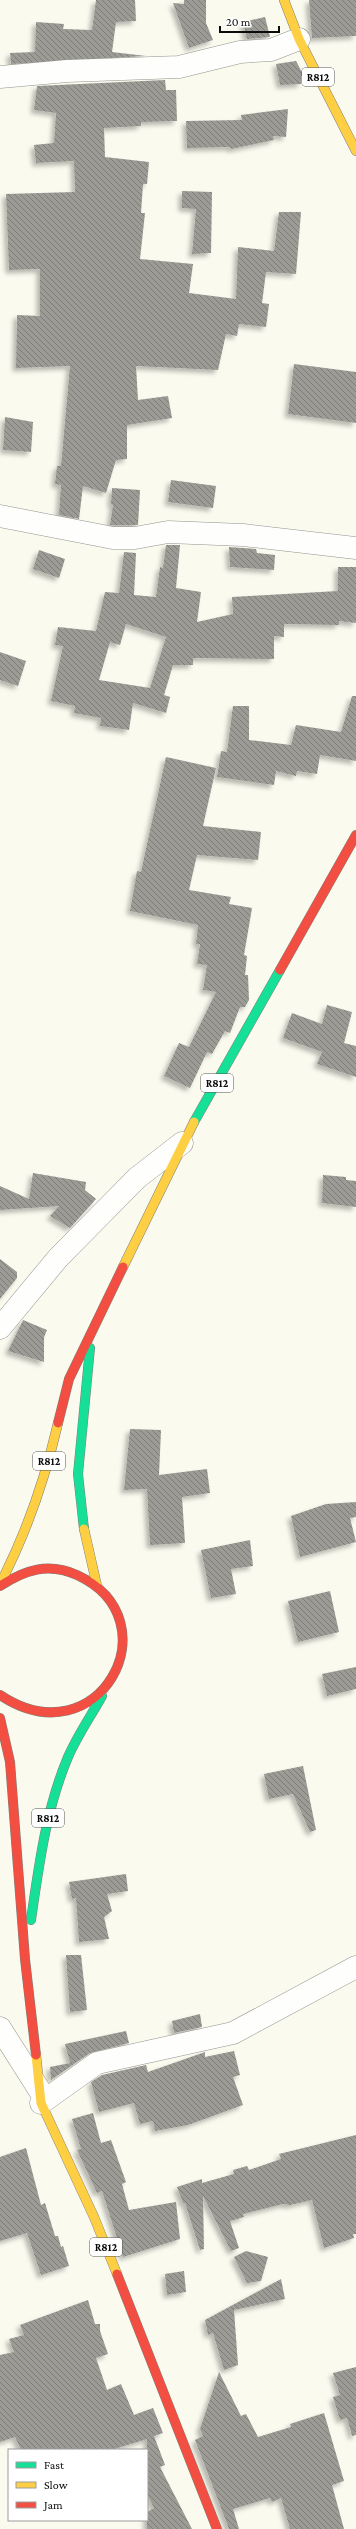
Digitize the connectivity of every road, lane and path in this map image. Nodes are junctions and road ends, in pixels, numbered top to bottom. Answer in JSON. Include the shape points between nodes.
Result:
{"nodes":[{"id":1,"x":284,"y":0,"type":"edge"},
{"id":2,"x":299,"y":39,"type":"junction"},
{"id":3,"x":0,"y":77,"type":"edge"},
{"id":4,"x":356,"y":151,"type":"edge"},
{"id":5,"x":0,"y":516,"type":"edge"},
{"id":6,"x":356,"y":548,"type":"edge"},
{"id":7,"x":356,"y":835,"type":"edge"},
{"id":8,"x":182,"y":1143,"type":"junction"},
{"id":9,"x":0,"y":1328,"type":"edge"},
{"id":10,"x":91,"y":1336,"type":"junction"},
{"id":11,"x":0,"y":1585,"type":"edge"},
{"id":12,"x":97,"y":1586,"type":"junction"},
{"id":13,"x":106,"y":1688,"type":"junction"},
{"id":14,"x":0,"y":1694,"type":"edge"},
{"id":15,"x":0,"y":1718,"type":"edge"},
{"id":16,"x":25,"y":1959,"type":"junction"},
{"id":17,"x":356,"y":1967,"type":"edge"},
{"id":18,"x":0,"y":2028,"type":"edge"},
{"id":19,"x":40,"y":2097,"type":"junction"},
{"id":20,"x":217,"y":2529,"type":"edge"}],
"edges":[{"from":1,"to":2,"type":"main road","number":"R812"},
{"from":2,"to":3,"type":"street","via":[[271,50],[240,52],[179,67],[67,71]]},
{"from":2,"to":4,"type":"main road","number":"R812"},
{"from":5,"to":6,"type":"street","via":[[113,538],[135,538],[168,532],[243,535]]},
{"from":7,"to":8,"type":"main road","number":"R812"},
{"from":8,"to":9,"type":"street","via":[[137,1178],[63,1253]]},
{"from":8,"to":10,"type":"main road","number":"R812"},
{"from":10,"to":11,"type":"main road","number":"R812","via":[[68,1379],[46,1474],[18,1549]]},
{"from":10,"to":12,"type":"main road","number":"R812","via":[[78,1474],[85,1541]]},
{"from":11,"to":12,"type":"main road","number":"R812","via":[[26,1571],[57,1568],[82,1576]]},
{"from":12,"to":13,"type":"main road","number":"R812","via":[[110,1599],[122,1628],[121,1660]]},
{"from":13,"to":14,"type":"main road","number":"R812","via":[[82,1708],[51,1715],[20,1709]]},
{"from":13,"to":16,"type":"main road","number":"R812","via":[[68,1757],[55,1793],[44,1834]]},
{"from":15,"to":16,"type":"main road","number":"R812","via":[[10,1762]]},
{"from":16,"to":19,"type":"main road","number":"R812"},
{"from":17,"to":19,"type":"street","via":[[233,2033],[96,2063]]},
{"from":18,"to":19,"type":"street"},
{"from":19,"to":20,"type":"main road","number":"R812","via":[[94,2216]]}]}
